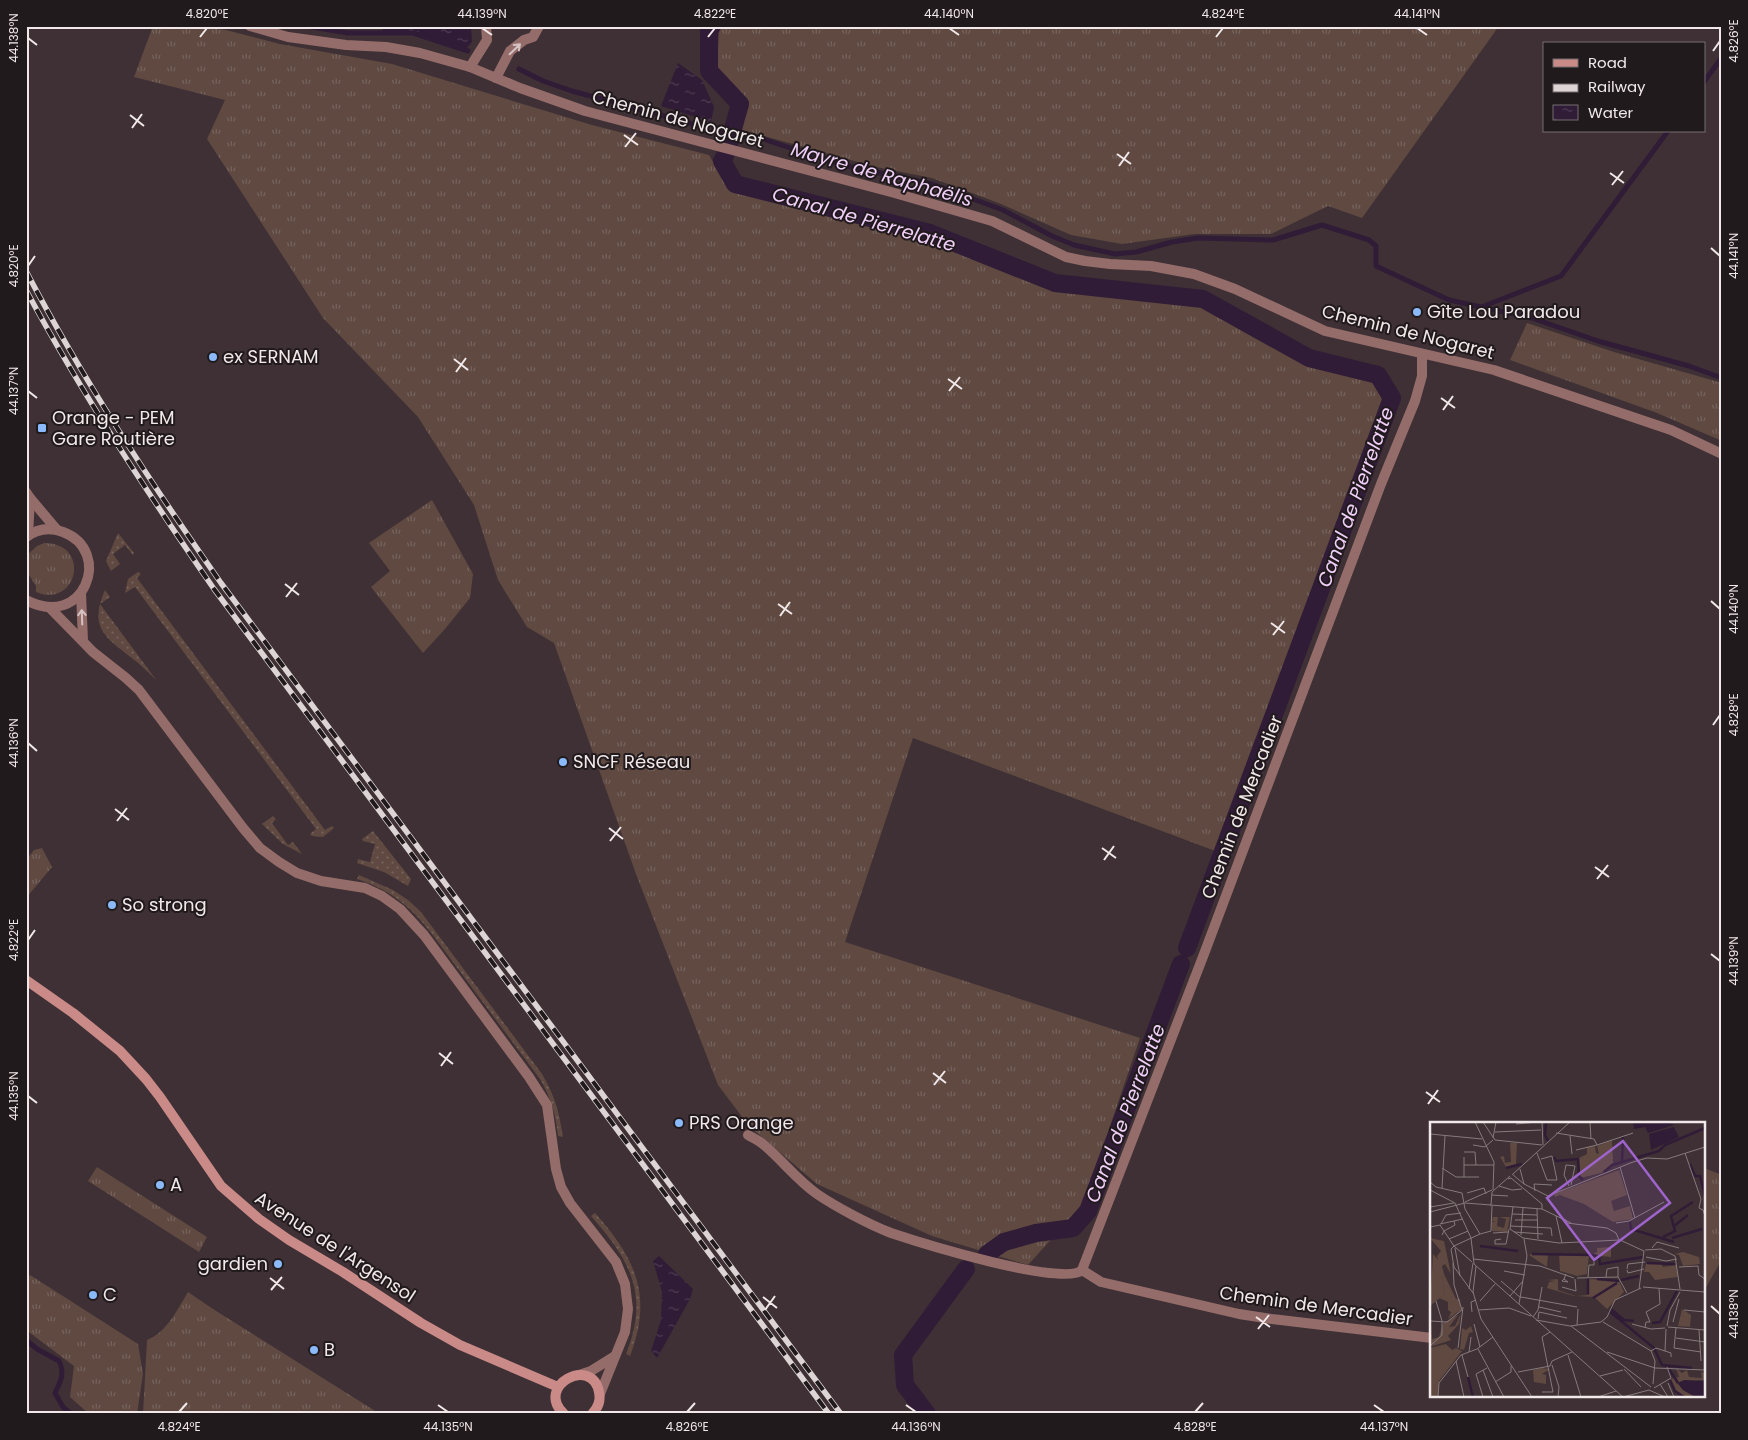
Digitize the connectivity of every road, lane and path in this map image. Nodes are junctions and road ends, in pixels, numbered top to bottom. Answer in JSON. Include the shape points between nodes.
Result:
{"nodes":[{"id":1,"x":250,"y":26,"type":"edge"},
{"id":2,"x":486,"y":26,"type":"edge"},
{"id":3,"x":539,"y":26,"type":"edge"},
{"id":4,"x":470,"y":67,"type":"junction"},
{"id":5,"x":496,"y":78,"type":"junction"},
{"id":6,"x":1422,"y":354,"type":"junction"},
{"id":7,"x":1722,"y":454,"type":"edge"},
{"id":8,"x":28,"y":495,"type":"edge"},
{"id":9,"x":57,"y":530,"type":"junction"},
{"id":10,"x":27,"y":536,"type":"edge"},
{"id":11,"x":81,"y":593,"type":"junction"},
{"id":12,"x":26,"y":600,"type":"edge"},
{"id":13,"x":50,"y":608,"type":"junction"},
{"id":14,"x":83,"y":641,"type":"junction"},
{"id":15,"x":26,"y":980,"type":"edge"},
{"id":16,"x":748,"y":1135,"type":"dead end"},
{"id":17,"x":1082,"y":1270,"type":"junction"},
{"id":18,"x":1430,"y":1338,"type":"edge"},
{"id":19,"x":616,"y":1356,"type":"junction"},
{"id":20,"x":579,"y":1375,"type":"junction"},
{"id":21,"x":558,"y":1387,"type":"junction"},
{"id":22,"x":600,"y":1394,"type":"junction"},
{"id":23,"x":596,"y":1413,"type":"edge"},
{"id":24,"x":564,"y":1414,"type":"edge"}],
"edges":[{"from":1,"to":4,"type":"street","name":"Chemin de Nogaret","via":[[288,37],[420,53]]},
{"from":2,"to":4,"type":"street","via":[[487,40]]},
{"from":5,"to":3,"type":"street","one_way":true,"via":[[510,51],[533,37]]},
{"from":4,"to":5,"type":"street","name":"Chemin de Nogaret"},
{"from":5,"to":6,"type":"street","name":"Chemin de Nogaret","via":[[585,111],[992,221],[1066,257],[1194,274],[1325,330]]},
{"from":6,"to":7,"type":"street","name":"Chemin de Nogaret","via":[[1494,370],[1671,430]]},
{"from":6,"to":17,"type":"street","name":"Chemin de Mercadier","via":[[1422,376],[1414,401]]},
{"from":8,"to":9,"type":"street"},
{"from":8,"to":10,"type":"street"},
{"from":9,"to":10,"type":"street","via":[[47,529]]},
{"from":9,"to":11,"type":"street","via":[[78,541],[88,559],[88,576]]},
{"from":11,"to":13,"type":"street","via":[[62,606]]},
{"from":14,"to":11,"type":"street","one_way":true},
{"from":12,"to":13,"type":"street"},
{"from":13,"to":14,"type":"street"},
{"from":14,"to":19,"type":"street","via":[[139,690],[260,848],[297,873],[321,881],[365,888],[382,896],[400,909],[424,935],[529,1077],[546,1105],[560,1188],[616,1262],[626,1284],[628,1309],[625,1332]]},
{"from":15,"to":21,"type":"street","name":"Avenue de l'Argensol","via":[[120,1052],[146,1079],[221,1186],[259,1219],[460,1345]]},
{"from":16,"to":17,"type":"street","via":[[764,1144],[817,1194],[890,1232],[950,1252],[1037,1272],[1066,1274]]},
{"from":17,"to":18,"type":"street","name":"Chemin de Mercadier","via":[[1101,1282],[1239,1314]]},
{"from":19,"to":20,"type":"street"},
{"from":19,"to":22,"type":"street"},
{"from":20,"to":21,"type":"street","via":[[567,1378]]},
{"from":20,"to":22,"type":"street","via":[[591,1380]]},
{"from":21,"to":24,"type":"street","via":[[556,1401]]},
{"from":22,"to":23,"type":"street"}]}
